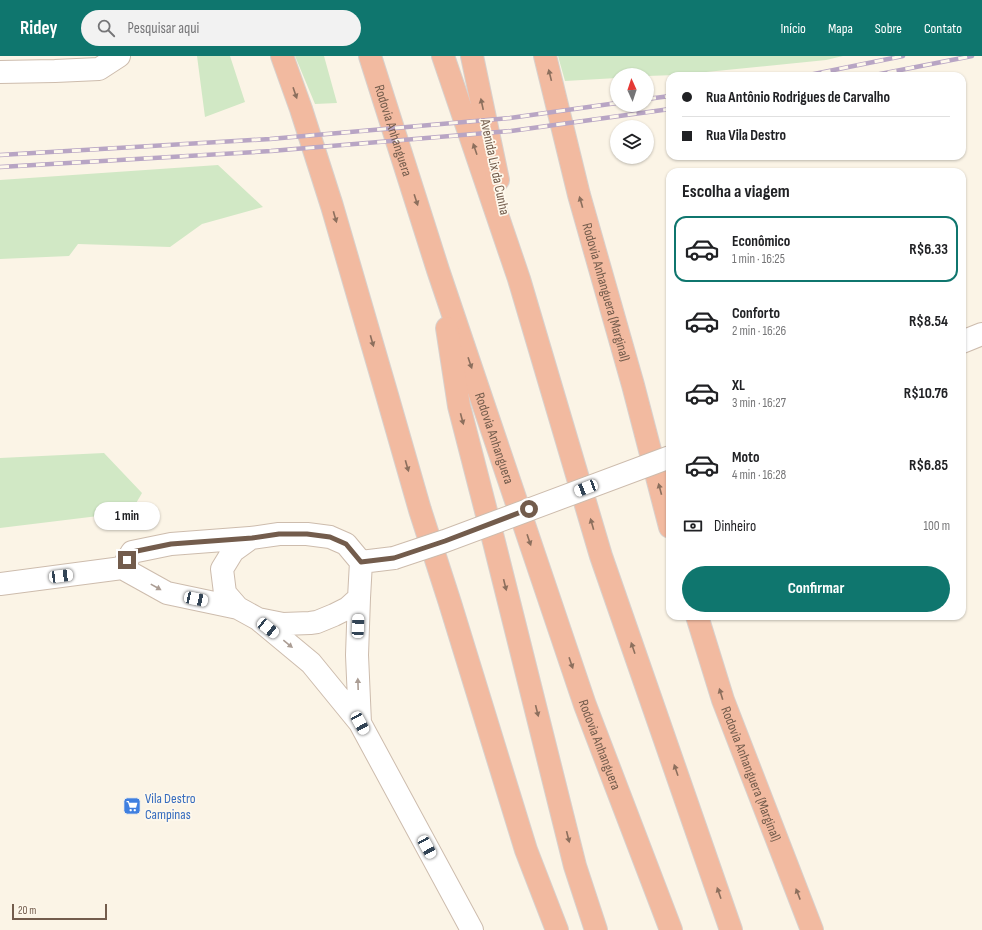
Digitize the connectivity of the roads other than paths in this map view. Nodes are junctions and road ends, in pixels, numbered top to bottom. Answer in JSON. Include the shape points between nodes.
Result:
{"nodes":[{"id":1,"x":119,"y":56,"type":"edge"},
{"id":2,"x":282,"y":56,"type":"edge"},
{"id":3,"x":370,"y":56,"type":"edge"},
{"id":4,"x":443,"y":56,"type":"edge"},
{"id":5,"x":472,"y":56,"type":"edge"},
{"id":6,"x":545,"y":56,"type":"edge"},
{"id":7,"x":0,"y":72,"type":"edge"},
{"id":8,"x":438,"y":270,"type":"junction"},
{"id":9,"x":519,"y":279,"type":"junction"},
{"id":10,"x":666,"y":458,"type":"edge"},
{"id":11,"x":666,"y":512,"type":"edge"},
{"id":12,"x":252,"y":538,"type":"junction"},
{"id":13,"x":361,"y":562,"type":"junction"},
{"id":14,"x":122,"y":568,"type":"junction"},
{"id":15,"x":0,"y":584,"type":"edge"},
{"id":16,"x":359,"y":598,"type":"junction"},
{"id":17,"x":238,"y":608,"type":"junction"},
{"id":18,"x":258,"y":619,"type":"junction"},
{"id":19,"x":698,"y":620,"type":"edge"},
{"id":20,"x":360,"y":723,"type":"junction"},
{"id":21,"x":472,"y":930,"type":"edge"},
{"id":22,"x":557,"y":930,"type":"edge"},
{"id":23,"x":596,"y":930,"type":"edge"},
{"id":24,"x":671,"y":930,"type":"edge"},
{"id":25,"x":732,"y":930,"type":"edge"},
{"id":26,"x":812,"y":930,"type":"edge"}],
"edges":[{"from":1,"to":7,"type":"street","via":[[99,69]]},
{"from":2,"to":22,"type":"highway","one_way":true,"via":[[332,206],[420,510],[526,850]]},
{"from":3,"to":8,"type":"highway","name":"Rodovia Anhanguera","one_way":true},
{"from":9,"to":4,"type":"highway","one_way":true},
{"from":9,"to":5,"type":"highway","name":"Avenida Lix da Cunha","one_way":true},
{"from":11,"to":6,"type":"highway","name":"Rodovia Anhanguera (Marginal)","one_way":true,"via":[[579,195]]},
{"from":8,"to":23,"type":"highway","one_way":true,"via":[[459,406],[575,866]]},
{"from":8,"to":24,"type":"highway","name":"Rodovia Anhanguera","one_way":true,"via":[[585,705]]},
{"from":25,"to":9,"type":"highway","one_way":true,"via":[[601,556]]},
{"from":10,"to":13,"type":"street","bridge":true,"via":[[445,541],[394,558]]},
{"from":12,"to":13,"type":"street","via":[[279,534],[330,537],[346,544]]},
{"from":12,"to":14,"type":"street","via":[[171,544],[132,552]]},
{"from":12,"to":17,"type":"street","via":[[233,551],[222,569],[225,593]]},
{"from":13,"to":16,"type":"street"},
{"from":14,"to":15,"type":"street"},
{"from":14,"to":17,"type":"street","one_way":true,"via":[[167,593]]},
{"from":16,"to":18,"type":"street","via":[[348,608],[317,622],[283,624]]},
{"from":20,"to":16,"type":"street","one_way":true,"via":[[357,655]]},
{"from":17,"to":18,"type":"street"},
{"from":18,"to":20,"type":"street","one_way":true,"via":[[311,663]]},
{"from":26,"to":19,"type":"highway","name":"Rodovia Anhanguera (Marginal)","one_way":true,"via":[[723,700]]},
{"from":20,"to":21,"type":"street"}]}
